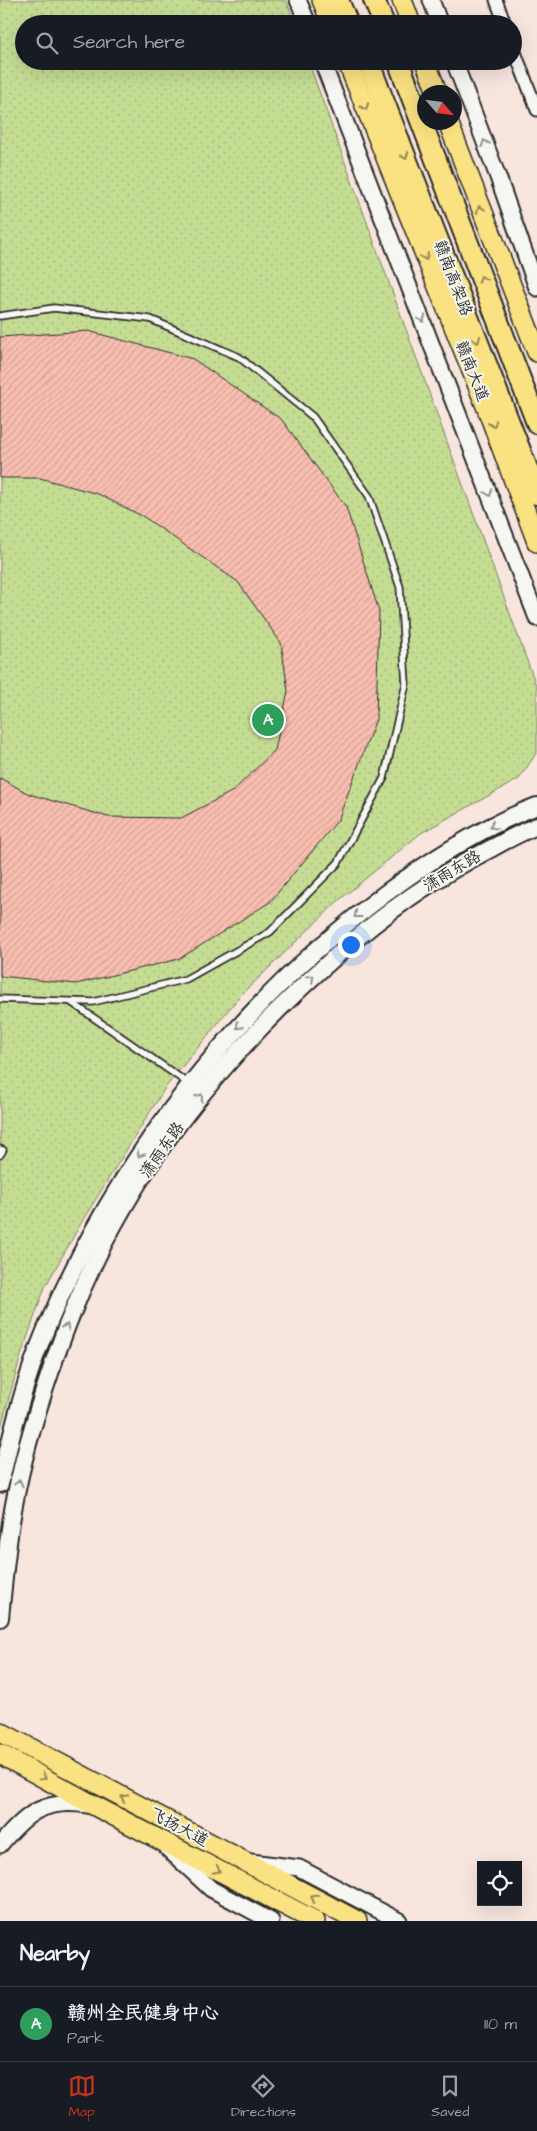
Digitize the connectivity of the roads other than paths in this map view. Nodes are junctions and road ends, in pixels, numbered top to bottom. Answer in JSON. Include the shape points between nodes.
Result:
{"nodes":[{"id":1,"x":298,"y":0,"type":"edge"},
{"id":2,"x":322,"y":0,"type":"edge"},
{"id":3,"x":338,"y":0,"type":"edge"},
{"id":4,"x":346,"y":0,"type":"edge"},
{"id":5,"x":374,"y":0,"type":"edge"},
{"id":6,"x":382,"y":0,"type":"edge"},
{"id":7,"x":402,"y":0,"type":"edge"},
{"id":8,"x":431,"y":0,"type":"edge"},
{"id":9,"x":496,"y":0,"type":"edge"},
{"id":10,"x":304,"y":15,"type":"edge"},
{"id":11,"x":328,"y":15,"type":"edge"},
{"id":12,"x":344,"y":15,"type":"edge"},
{"id":13,"x":351,"y":15,"type":"edge"},
{"id":14,"x":380,"y":15,"type":"edge"},
{"id":15,"x":387,"y":15,"type":"edge"},
{"id":16,"x":408,"y":15,"type":"edge"},
{"id":17,"x":437,"y":15,"type":"edge"},
{"id":18,"x":502,"y":15,"type":"edge"},
{"id":19,"x":325,"y":70,"type":"edge"},
{"id":20,"x":351,"y":70,"type":"edge"},
{"id":21,"x":371,"y":70,"type":"edge"},
{"id":22,"x":401,"y":70,"type":"edge"},
{"id":23,"x":405,"y":70,"type":"edge"},
{"id":24,"x":428,"y":70,"type":"edge"},
{"id":25,"x":457,"y":70,"type":"edge"},
{"id":26,"x":522,"y":70,"type":"edge"},
{"id":27,"x":434,"y":85,"type":"edge"},
{"id":28,"x":417,"y":109,"type":"edge"},
{"id":29,"x":537,"y":110,"type":"edge"},
{"id":30,"x":417,"y":111,"type":"edge"},
{"id":31,"x":424,"y":130,"type":"edge"},
{"id":32,"x":451,"y":130,"type":"edge"},
{"id":33,"x":537,"y":288,"type":"edge"},
{"id":34,"x":0,"y":316,"type":"edge"},
{"id":35,"x":537,"y":352,"type":"edge"},
{"id":36,"x":537,"y":423,"type":"edge"},
{"id":37,"x":537,"y":494,"type":"edge"},
{"id":38,"x":537,"y":542,"type":"edge"},
{"id":39,"x":537,"y":618,"type":"edge"},
{"id":40,"x":537,"y":806,"type":"edge"},
{"id":41,"x":537,"y":826,"type":"edge"},
{"id":42,"x":0,"y":999,"type":"edge"},
{"id":43,"x":70,"y":1001,"type":"junction"},
{"id":44,"x":191,"y":1086,"type":"junction"},
{"id":45,"x":0,"y":1149,"type":"edge"},
{"id":46,"x":0,"y":1155,"type":"edge"},
{"id":47,"x":0,"y":1484,"type":"edge"},
{"id":48,"x":0,"y":1618,"type":"edge"},
{"id":49,"x":0,"y":1732,"type":"edge"},
{"id":50,"x":0,"y":1754,"type":"edge"},
{"id":51,"x":95,"y":1806,"type":"junction"},
{"id":52,"x":156,"y":1838,"type":"junction"},
{"id":53,"x":0,"y":1844,"type":"edge"},
{"id":54,"x":243,"y":1860,"type":"junction"},
{"id":55,"x":271,"y":1921,"type":"edge"},
{"id":56,"x":314,"y":1921,"type":"edge"},
{"id":57,"x":358,"y":1921,"type":"edge"},
{"id":58,"x":399,"y":1921,"type":"edge"}],
"edges":[{"from":1,"to":10,"type":"street"},
{"from":2,"to":11,"type":"main road"},
{"from":3,"to":12,"type":"highway"},
{"from":4,"to":13,"type":"highway"},
{"from":5,"to":14,"type":"highway"},
{"from":6,"to":15,"type":"highway"},
{"from":7,"to":16,"type":"main road"},
{"from":8,"to":17,"type":"street"},
{"from":9,"to":18,"type":"street"},
{"from":19,"to":39,"type":"street","one_way":true},
{"from":20,"to":38,"type":"main road","name":"赣南大道","one_way":true,"via":[[486,406]]},
{"from":21,"to":37,"type":"highway","name":"赣南高架路","one_way":true},
{"from":22,"to":30,"type":"highway","name":"赣南高架路"},
{"from":23,"to":28,"type":"highway"},
{"from":24,"to":27,"type":"main road"},
{"from":33,"to":25,"type":"street","one_way":true},
{"from":26,"to":29,"type":"street"},
{"from":36,"to":31,"type":"highway","name":"赣南高架路","one_way":true},
{"from":35,"to":32,"type":"main road","one_way":true},
{"from":34,"to":43,"type":"lane","via":[[54,308],[150,319],[239,357],[314,417],[369,496],[400,587],[406,684],[384,778],[338,863],[270,932],[186,979],[93,1002]]},
{"from":40,"to":44,"type":"main road","name":"潇雨东路","one_way":true,"via":[[516,813],[436,858],[332,935],[234,1032]]},
{"from":48,"to":41,"type":"main road","name":"潇雨东路","one_way":true,"via":[[11,1522],[31,1430],[61,1338],[122,1210],[162,1148],[248,1041],[346,947],[422,888],[464,862]]},
{"from":42,"to":43,"type":"lane"},
{"from":43,"to":44,"type":"lane"},
{"from":44,"to":47,"type":"main road","name":"潇雨东路","one_way":true,"via":[[151,1137],[111,1199],[77,1263],[46,1330],[15,1423]]},
{"from":45,"to":46,"type":"lane","via":[[3,1150]]},
{"from":54,"to":49,"type":"main road","name":"飞扬大道","one_way":true},
{"from":50,"to":51,"type":"main road","name":"飞扬大道","one_way":true},
{"from":51,"to":52,"type":"main road","name":"飞扬大道"},
{"from":51,"to":53,"type":"street","via":[[70,1802],[51,1805],[27,1815]]},
{"from":52,"to":55,"type":"street","via":[[211,1889]]},
{"from":52,"to":56,"type":"main road","name":"飞扬大道","one_way":true},
{"from":57,"to":54,"type":"main road","name":"飞扬大道","one_way":true},
{"from":54,"to":58,"type":"street","via":[[299,1868]]}]}
